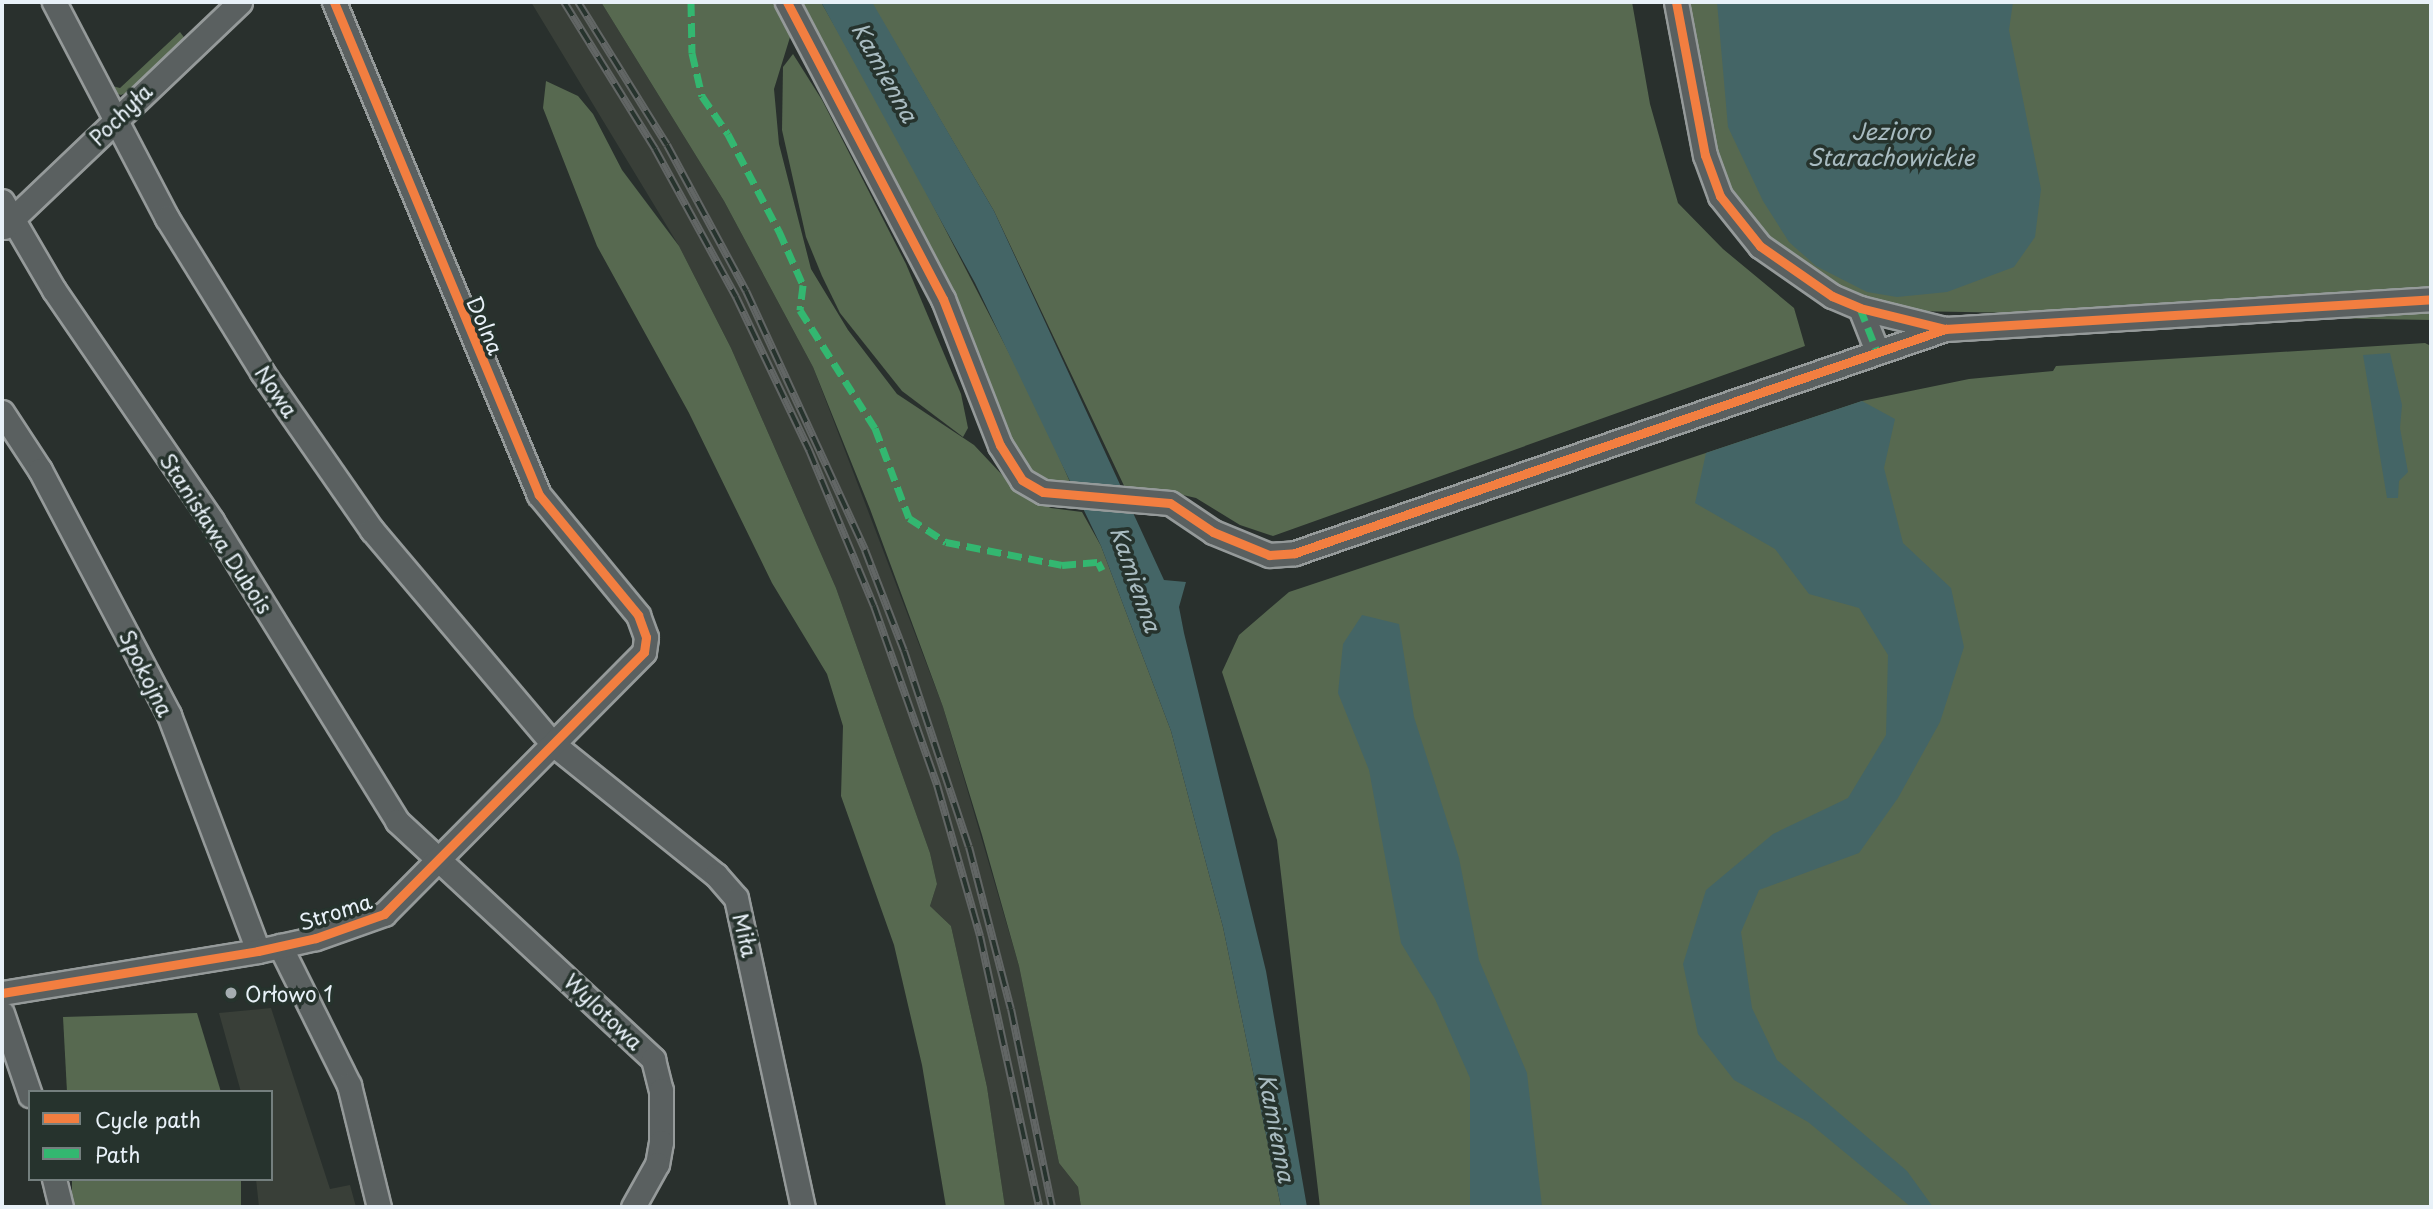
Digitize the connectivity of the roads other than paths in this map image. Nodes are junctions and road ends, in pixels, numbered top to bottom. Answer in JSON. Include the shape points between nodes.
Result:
{"nodes":[{"id":1,"x":54,"y":2,"type":"edge"},
{"id":2,"x":240,"y":2,"type":"edge"},
{"id":3,"x":334,"y":2,"type":"edge"},
{"id":4,"x":787,"y":2,"type":"edge"},
{"id":5,"x":1676,"y":2,"type":"edge"},
{"id":6,"x":114,"y":119,"type":"junction"},
{"id":7,"x":5,"y":216,"type":"edge"},
{"id":8,"x":2431,"y":299,"type":"edge"},
{"id":9,"x":1860,"y":308,"type":"junction"},
{"id":10,"x":1945,"y":329,"type":"junction"},
{"id":11,"x":1877,"y":351,"type":"junction"},
{"id":12,"x":2,"y":412,"type":"edge"},
{"id":13,"x":646,"y":637,"type":"joint"},
{"id":14,"x":554,"y":744,"type":"junction"},
{"id":15,"x":437,"y":861,"type":"junction"},
{"id":16,"x":269,"y":948,"type":"junction"},
{"id":17,"x":2,"y":993,"type":"edge"},
{"id":18,"x":2,"y":1013,"type":"edge"},
{"id":19,"x":28,"y":1090,"type":"edge"},
{"id":20,"x":54,"y":1181,"type":"edge"},
{"id":21,"x":797,"y":1202,"type":"edge"},
{"id":22,"x":61,"y":1207,"type":"edge"},
{"id":23,"x":379,"y":1207,"type":"edge"},
{"id":24,"x":633,"y":1207,"type":"edge"}],
"edges":[{"from":1,"to":6,"type":"street","name":"Nowa"},
{"from":2,"to":6,"type":"street","name":"Pochyła"},
{"from":3,"to":13,"type":"street","name":"Dolna","via":[[539,495],[638,615]]},
{"from":4,"to":11,"type":"street","via":[[943,299],[1000,445],[1023,480],[1043,492],[1170,503],[1240,545],[1269,555],[1295,553]]},
{"from":5,"to":9,"type":"street","via":[[1705,155],[1720,196],[1760,246],[1798,276]]},
{"from":6,"to":7,"type":"street","name":"Pochyła"},
{"from":6,"to":14,"type":"street","name":"Nowa","via":[[167,218],[262,372],[372,530]]},
{"from":7,"to":15,"type":"street","name":"Stanisława Dubois","via":[[212,521],[397,821]]},
{"from":8,"to":10,"type":"street"},
{"from":9,"to":10,"type":"street"},
{"from":9,"to":11,"type":"street"},
{"from":10,"to":11,"type":"street"},
{"from":12,"to":16,"type":"street","name":"Spokojna","via":[[47,481],[169,715]]},
{"from":13,"to":14,"type":"street","name":"Stroma","via":[[641,658]]},
{"from":14,"to":15,"type":"street","name":"Stroma"},
{"from":14,"to":21,"type":"street","name":"Miła","via":[[716,876],[736,898]]},
{"from":15,"to":16,"type":"street","name":"Stroma","via":[[384,914]]},
{"from":15,"to":24,"type":"street","name":"Wylotowa","via":[[653,1059],[661,1090],[661,1142],[657,1164]]},
{"from":16,"to":17,"type":"street","name":"Stroma"},
{"from":16,"to":23,"type":"street","via":[[349,1085]]},
{"from":18,"to":19,"type":"street"},
{"from":20,"to":22,"type":"street"}]}
